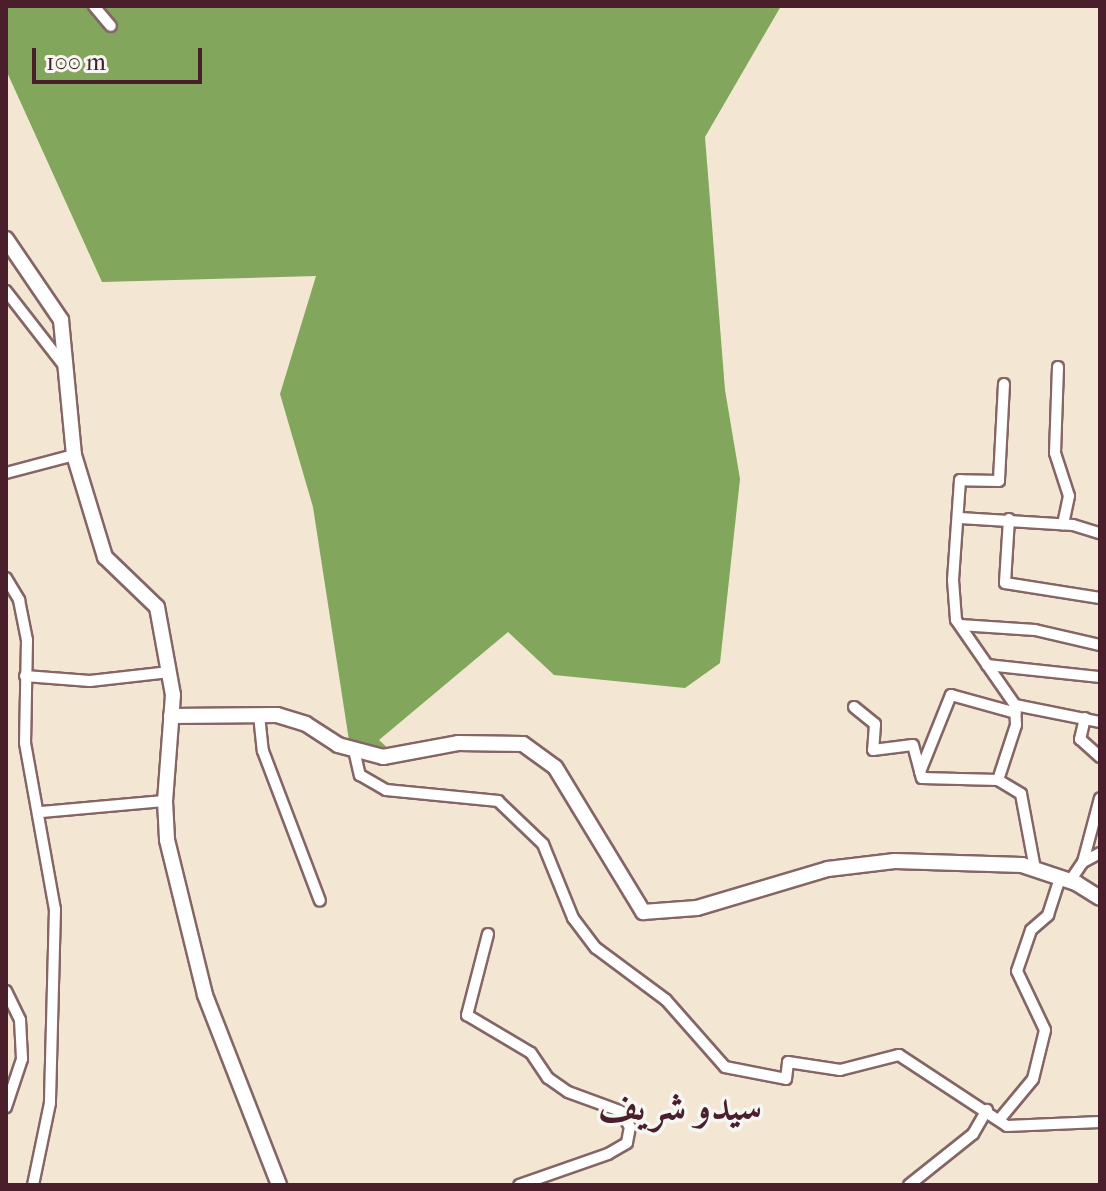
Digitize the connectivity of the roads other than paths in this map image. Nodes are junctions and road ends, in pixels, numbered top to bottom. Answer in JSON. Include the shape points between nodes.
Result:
{"nodes":[{"id":1,"x":94,"y":6,"type":"edge"},
{"id":2,"x":111,"y":26,"type":"dead end"},
{"id":3,"x":6,"y":239,"type":"edge"},
{"id":4,"x":6,"y":291,"type":"edge"},
{"id":5,"x":1058,"y":367,"type":"dead end"},
{"id":6,"x":66,"y":368,"type":"junction"},
{"id":7,"x":1004,"y":384,"type":"dead end"},
{"id":8,"x":74,"y":455,"type":"junction"},
{"id":9,"x":6,"y":473,"type":"edge"},
{"id":10,"x":960,"y":518,"type":"junction"},
{"id":11,"x":1009,"y":519,"type":"junction"},
{"id":12,"x":1063,"y":524,"type":"junction"},
{"id":13,"x":1100,"y":533,"type":"edge"},
{"id":14,"x":6,"y":578,"type":"edge"},
{"id":15,"x":1100,"y":598,"type":"edge"},
{"id":16,"x":960,"y":625,"type":"junction"},
{"id":17,"x":1100,"y":645,"type":"edge"},
{"id":18,"x":987,"y":665,"type":"junction"},
{"id":19,"x":169,"y":672,"type":"junction"},
{"id":20,"x":25,"y":676,"type":"junction"},
{"id":21,"x":1100,"y":677,"type":"edge"},
{"id":22,"x":854,"y":707,"type":"dead end"},
{"id":23,"x":1015,"y":709,"type":"junction"},
{"id":24,"x":259,"y":715,"type":"junction"},
{"id":25,"x":171,"y":716,"type":"junction"},
{"id":26,"x":1085,"y":718,"type":"junction"},
{"id":27,"x":1100,"y":721,"type":"edge"},
{"id":28,"x":354,"y":750,"type":"junction"},
{"id":29,"x":1100,"y":757,"type":"edge"},
{"id":30,"x":920,"y":772,"type":"junction"},
{"id":31,"x":998,"y":780,"type":"junction"},
{"id":32,"x":1100,"y":798,"type":"edge"},
{"id":33,"x":165,"y":801,"type":"junction"},
{"id":34,"x":41,"y":812,"type":"junction"},
{"id":35,"x":1100,"y":853,"type":"edge"},
{"id":36,"x":1083,"y":862,"type":"junction"},
{"id":37,"x":1035,"y":869,"type":"junction"},
{"id":38,"x":1065,"y":880,"type":"junction"},
{"id":39,"x":1100,"y":898,"type":"edge"},
{"id":40,"x":320,"y":901,"type":"dead end"},
{"id":41,"x":488,"y":934,"type":"dead end"},
{"id":42,"x":6,"y":991,"type":"edge"},
{"id":43,"x":6,"y":1107,"type":"edge"},
{"id":44,"x":987,"y":1110,"type":"junction"},
{"id":45,"x":999,"y":1120,"type":"junction"},
{"id":46,"x":1100,"y":1122,"type":"edge"},
{"id":47,"x":33,"y":1185,"type":"edge"},
{"id":48,"x":279,"y":1185,"type":"edge"},
{"id":49,"x":519,"y":1185,"type":"edge"},
{"id":50,"x":909,"y":1185,"type":"edge"}],
"edges":[{"from":1,"to":2,"type":"street"},
{"from":3,"to":6,"type":"street","via":[[61,320]]},
{"from":4,"to":6,"type":"street"},
{"from":5,"to":12,"type":"street","via":[[1055,453],[1069,496]]},
{"from":6,"to":8,"type":"street"},
{"from":7,"to":10,"type":"street","via":[[999,481],[960,480]]},
{"from":8,"to":9,"type":"street"},
{"from":8,"to":19,"type":"street","via":[[105,557],[157,607]]},
{"from":10,"to":11,"type":"street"},
{"from":10,"to":16,"type":"street","via":[[953,580]]},
{"from":11,"to":12,"type":"street"},
{"from":11,"to":15,"type":"street","via":[[1005,583]]},
{"from":12,"to":13,"type":"street"},
{"from":14,"to":20,"type":"street","via":[[19,600],[27,640]]},
{"from":16,"to":17,"type":"street","via":[[1035,630]]},
{"from":16,"to":18,"type":"street"},
{"from":18,"to":21,"type":"street"},
{"from":18,"to":23,"type":"street"},
{"from":19,"to":20,"type":"street","via":[[90,681]]},
{"from":19,"to":25,"type":"street"},
{"from":20,"to":34,"type":"street","via":[[25,743]]},
{"from":22,"to":30,"type":"street","via":[[875,724],[873,750],[913,745]]},
{"from":23,"to":26,"type":"street"},
{"from":23,"to":30,"type":"street","via":[[951,695]]},
{"from":23,"to":31,"type":"street"},
{"from":24,"to":25,"type":"street"},
{"from":24,"to":28,"type":"street","via":[[306,724]]},
{"from":24,"to":40,"type":"street","via":[[263,751]]},
{"from":25,"to":33,"type":"street"},
{"from":26,"to":27,"type":"street"},
{"from":26,"to":29,"type":"street","via":[[1080,739]]},
{"from":28,"to":37,"type":"street","via":[[405,756],[458,743],[491,742],[523,744],[543,754],[584,808],[643,912],[697,908],[828,869],[895,861]]},
{"from":28,"to":44,"type":"street","via":[[360,775],[377,787],[418,796],[498,801],[543,844],[573,918],[596,948],[666,1000],[725,1067],[786,1079],[788,1062],[840,1070],[899,1055]]},
{"from":30,"to":31,"type":"street","via":[[922,778]]},
{"from":31,"to":37,"type":"street","via":[[1021,794]]},
{"from":32,"to":36,"type":"street"},
{"from":33,"to":34,"type":"street"},
{"from":33,"to":48,"type":"street","via":[[167,840],[205,995]]},
{"from":34,"to":47,"type":"street","via":[[55,909],[56,1000],[50,1103]]},
{"from":35,"to":36,"type":"street"},
{"from":36,"to":38,"type":"street"},
{"from":37,"to":38,"type":"street"},
{"from":38,"to":39,"type":"street"},
{"from":38,"to":45,"type":"street","via":[[1048,915],[1031,930],[1017,971],[1045,1030],[1033,1079]]},
{"from":41,"to":49,"type":"street","via":[[467,1015],[531,1053],[548,1078],[568,1092],[620,1111],[630,1127],[627,1143],[608,1154]]},
{"from":42,"to":43,"type":"street","via":[[20,1020],[22,1059]]},
{"from":44,"to":45,"type":"street"},
{"from":44,"to":50,"type":"street","via":[[973,1134]]},
{"from":45,"to":46,"type":"street","via":[[1007,1126]]}]}
